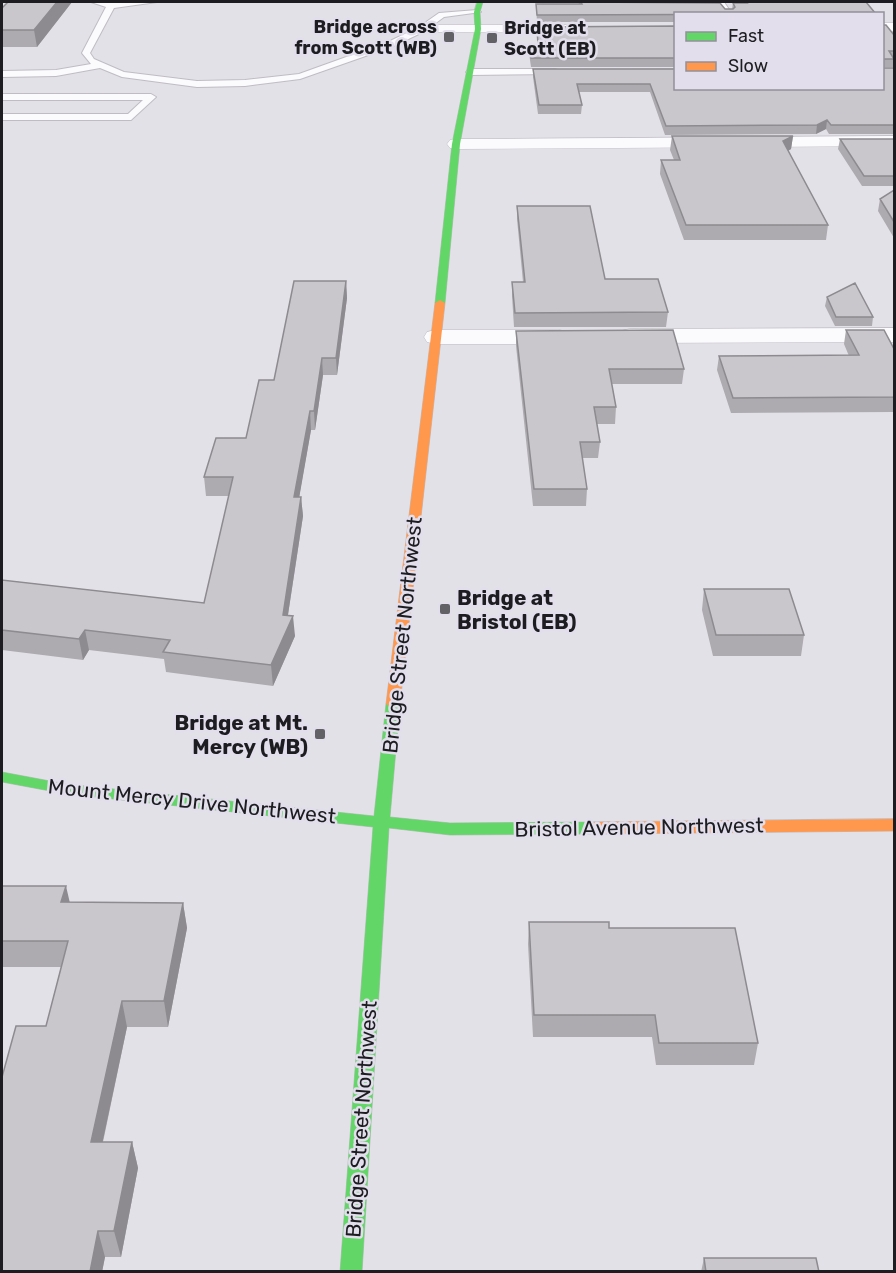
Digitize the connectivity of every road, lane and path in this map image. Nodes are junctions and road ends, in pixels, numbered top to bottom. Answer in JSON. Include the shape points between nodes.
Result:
{"nodes":[{"id":1,"x":95,"y":2,"type":"edge"},
{"id":2,"x":153,"y":2,"type":"edge"},
{"id":3,"x":111,"y":6,"type":"junction"},
{"id":4,"x":478,"y":7,"type":"edge"},
{"id":5,"x":422,"y":29,"type":"junction"},
{"id":6,"x":478,"y":29,"type":"junction"},
{"id":7,"x":594,"y":29,"type":"edge"},
{"id":8,"x":101,"y":65,"type":"junction"},
{"id":9,"x":470,"y":72,"type":"junction"},
{"id":10,"x":571,"y":72,"type":"edge"},
{"id":11,"x":2,"y":74,"type":"edge"},
{"id":12,"x":2,"y":97,"type":"edge"},
{"id":13,"x":2,"y":117,"type":"edge"},
{"id":14,"x":894,"y":128,"type":"edge"},
{"id":15,"x":458,"y":136,"type":"junction"},
{"id":16,"x":894,"y":141,"type":"edge"},
{"id":17,"x":894,"y":335,"type":"edge"},
{"id":18,"x":436,"y":338,"type":"junction"},
{"id":19,"x":2,"y":777,"type":"edge"},
{"id":20,"x":383,"y":822,"type":"junction"},
{"id":21,"x":894,"y":825,"type":"edge"},
{"id":22,"x":351,"y":1272,"type":"edge"}],
"edges":[{"from":1,"to":3,"type":"lane"},
{"from":2,"to":3,"type":"lane"},
{"from":3,"to":8,"type":"lane","via":[[86,53],[91,61]]},
{"from":4,"to":5,"type":"lane","via":[[442,15]]},
{"from":4,"to":6,"type":"main road","name":"Bridge Street Northwest"},
{"from":5,"to":6,"type":"street"},
{"from":5,"to":8,"type":"lane","via":[[351,60],[300,76],[244,83],[157,80],[123,74]]},
{"from":6,"to":7,"type":"street"},
{"from":6,"to":9,"type":"main road","name":"Bridge Street Northwest"},
{"from":8,"to":11,"type":"lane","via":[[56,73]]},
{"from":9,"to":10,"type":"lane"},
{"from":9,"to":15,"type":"main road","name":"Bridge Street Northwest"},
{"from":12,"to":13,"type":"lane","via":[[151,97],[131,117]]},
{"from":14,"to":15,"type":"street"},
{"from":15,"to":16,"type":"street"},
{"from":15,"to":18,"type":"main road","name":"Bridge Street Northwest"},
{"from":17,"to":18,"type":"street"},
{"from":18,"to":20,"type":"main road","name":"Bridge Street Northwest","via":[[404,597]]},
{"from":19,"to":20,"type":"main road","name":"Mount Mercy Drive Northwest","via":[[66,789]]},
{"from":20,"to":21,"type":"main road","name":"Bristol Avenue Northwest","via":[[450,829]]},
{"from":20,"to":22,"type":"main road","name":"Bridge Street Northwest"}]}
